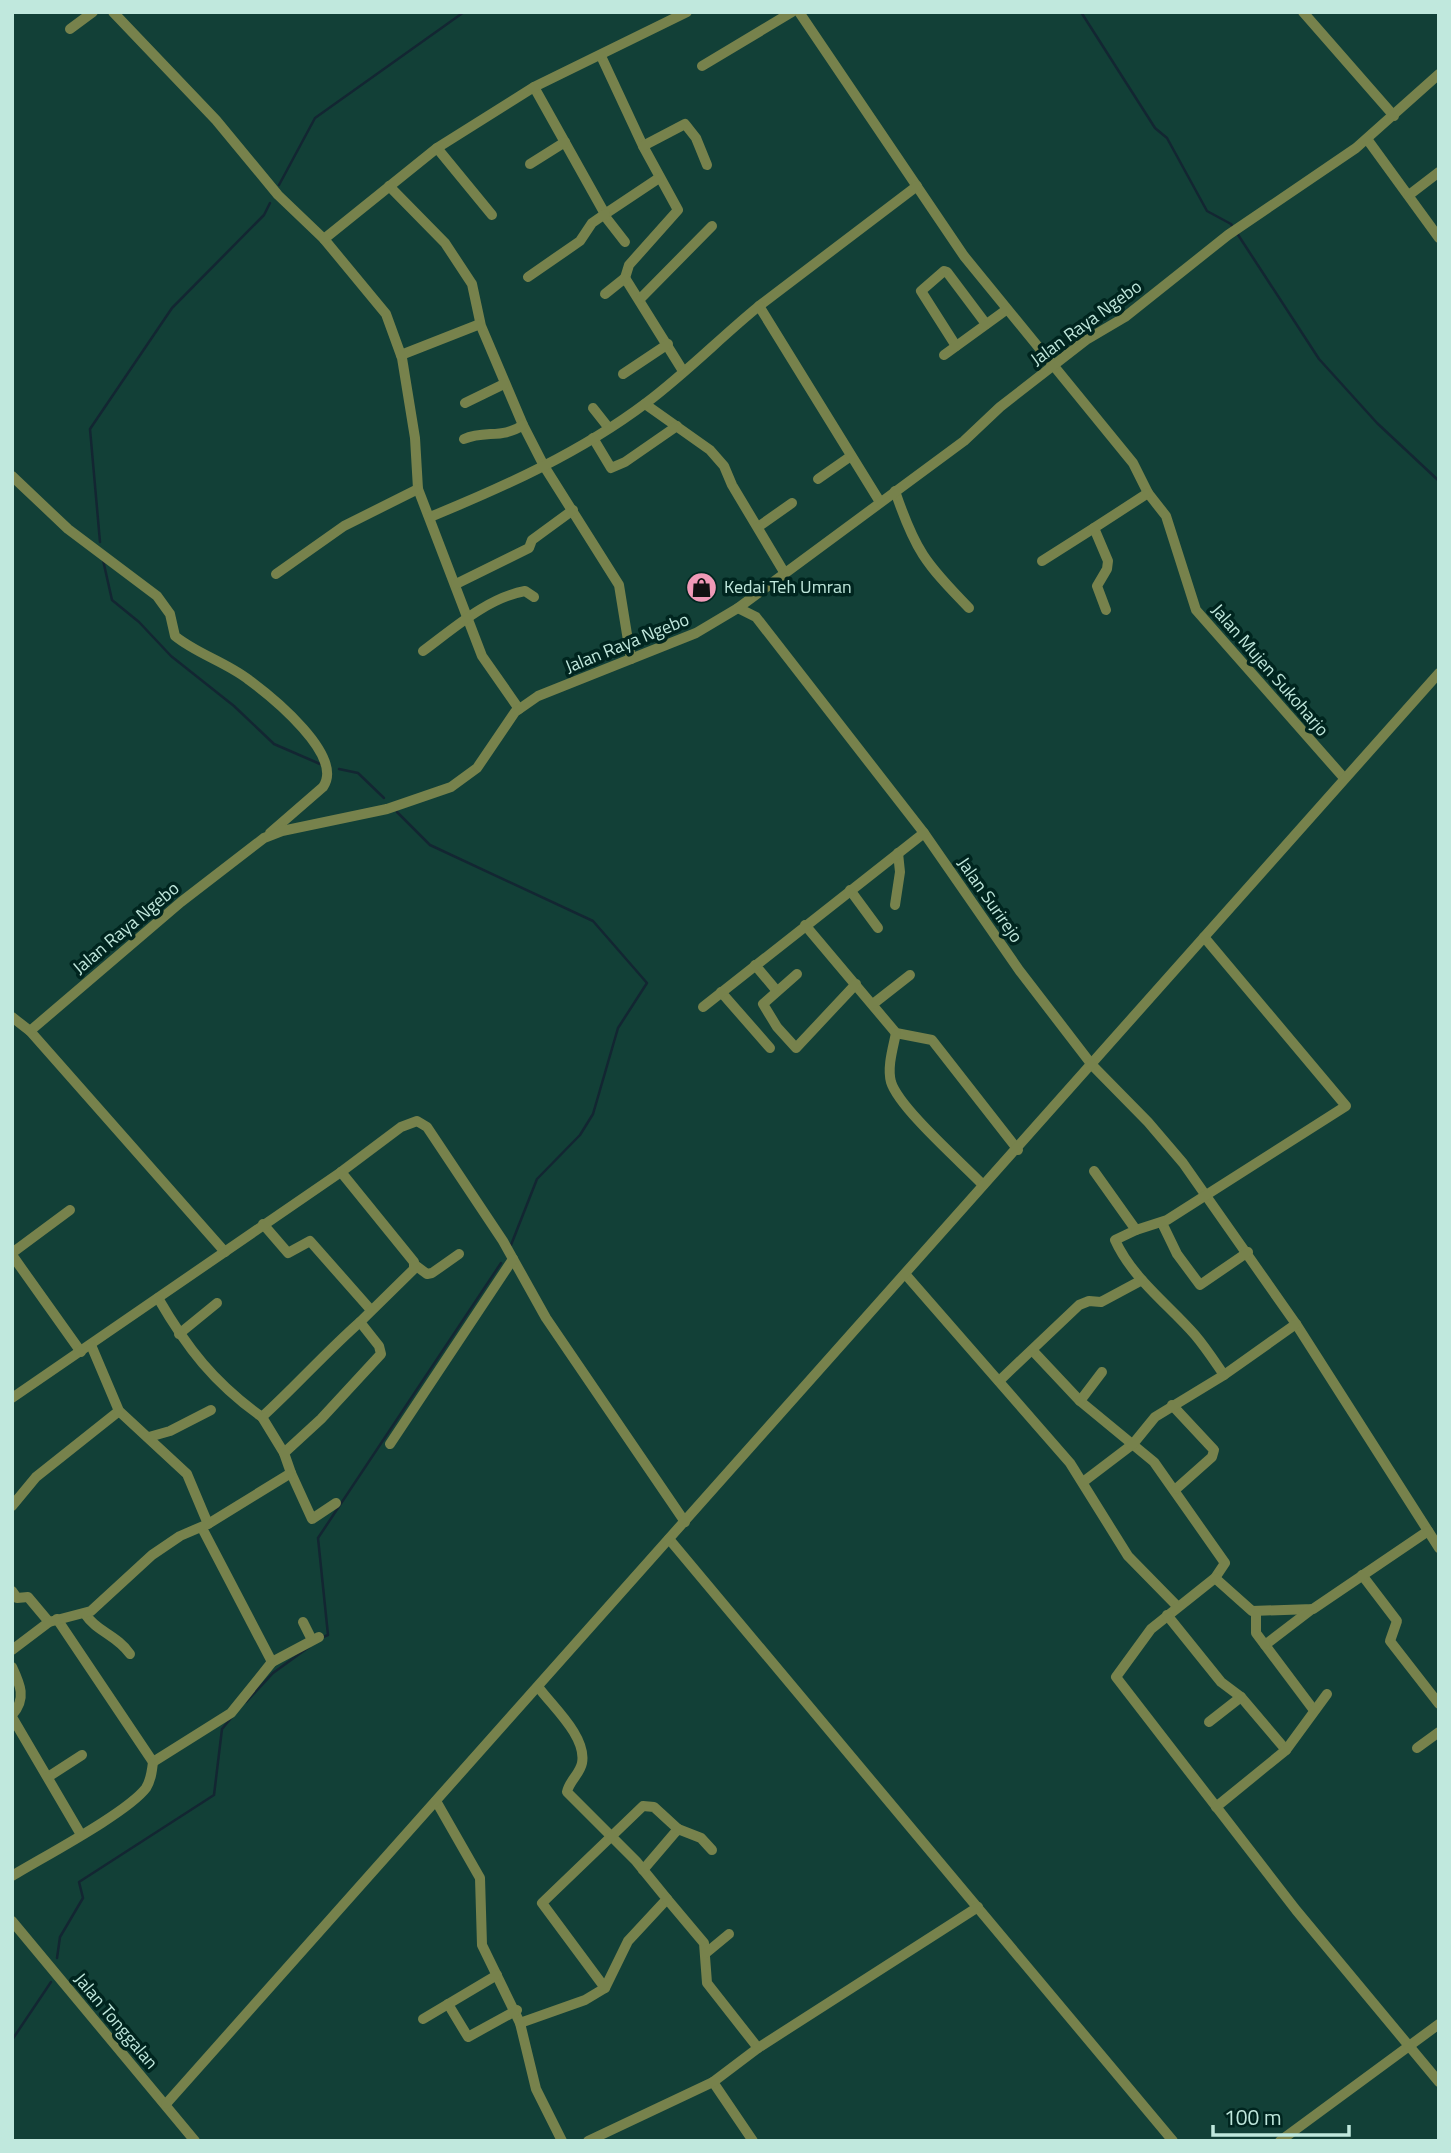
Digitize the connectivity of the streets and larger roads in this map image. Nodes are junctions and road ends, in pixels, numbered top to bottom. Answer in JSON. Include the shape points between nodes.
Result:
{"nodes":[{"id":1,"x":93,"y":12,"type":"edge"},
{"id":2,"x":113,"y":12,"type":"edge"},
{"id":3,"x":687,"y":12,"type":"edge"},
{"id":4,"x":792,"y":12,"type":"edge"},
{"id":5,"x":799,"y":12,"type":"edge"},
{"id":6,"x":1303,"y":12,"type":"edge"},
{"id":7,"x":70,"y":29,"type":"dead end"},
{"id":8,"x":601,"y":55,"type":"junction"},
{"id":9,"x":702,"y":66,"type":"dead end"},
{"id":10,"x":1439,"y":74,"type":"edge"},
{"id":11,"x":534,"y":87,"type":"junction"},
{"id":12,"x":1394,"y":116,"type":"junction"},
{"id":13,"x":1367,"y":139,"type":"junction"},
{"id":14,"x":565,"y":142,"type":"junction"},
{"id":15,"x":643,"y":146,"type":"junction"},
{"id":16,"x":437,"y":148,"type":"junction"},
{"id":17,"x":530,"y":163,"type":"dead end"},
{"id":18,"x":707,"y":164,"type":"dead end"},
{"id":19,"x":1439,"y":172,"type":"edge"},
{"id":20,"x":659,"y":178,"type":"junction"},
{"id":21,"x":389,"y":186,"type":"junction"},
{"id":22,"x":917,"y":186,"type":"junction"},
{"id":23,"x":1409,"y":195,"type":"junction"},
{"id":24,"x":604,"y":214,"type":"junction"},
{"id":25,"x":492,"y":215,"type":"dead end"},
{"id":26,"x":712,"y":226,"type":"dead end"},
{"id":27,"x":1439,"y":238,"type":"edge"},
{"id":28,"x":324,"y":239,"type":"junction"},
{"id":29,"x":625,"y":242,"type":"dead end"},
{"id":30,"x":528,"y":277,"type":"dead end"},
{"id":31,"x":625,"y":278,"type":"junction"},
{"id":32,"x":605,"y":294,"type":"dead end"},
{"id":33,"x":640,"y":298,"type":"junction"},
{"id":34,"x":759,"y":306,"type":"junction"},
{"id":35,"x":1006,"y":310,"type":"junction"},
{"id":36,"x":480,"y":324,"type":"junction"},
{"id":37,"x":986,"y":324,"type":"junction"},
{"id":38,"x":668,"y":344,"type":"junction"},
{"id":39,"x":956,"y":345,"type":"junction"},
{"id":40,"x":401,"y":355,"type":"junction"},
{"id":41,"x":944,"y":355,"type":"dead end"},
{"id":42,"x":1055,"y":365,"type":"junction"},
{"id":43,"x":683,"y":371,"type":"junction"},
{"id":44,"x":624,"y":374,"type":"dead end"},
{"id":45,"x":504,"y":384,"type":"junction"},
{"id":46,"x":465,"y":403,"type":"dead end"},
{"id":47,"x":645,"y":404,"type":"junction"},
{"id":48,"x":593,"y":408,"type":"dead end"},
{"id":49,"x":523,"y":425,"type":"junction"},
{"id":50,"x":677,"y":426,"type":"junction"},
{"id":51,"x":608,"y":427,"type":"junction"},
{"id":52,"x":593,"y":438,"type":"junction"},
{"id":53,"x":464,"y":439,"type":"dead end"},
{"id":54,"x":851,"y":456,"type":"junction"},
{"id":55,"x":544,"y":466,"type":"junction"},
{"id":56,"x":12,"y":476,"type":"edge"},
{"id":57,"x":818,"y":479,"type":"dead end"},
{"id":58,"x":418,"y":489,"type":"junction"},
{"id":59,"x":895,"y":491,"type":"junction"},
{"id":60,"x":1148,"y":493,"type":"junction"},
{"id":61,"x":880,"y":502,"type":"junction"},
{"id":62,"x":792,"y":503,"type":"dead end"},
{"id":63,"x":573,"y":510,"type":"junction"},
{"id":64,"x":430,"y":517,"type":"junction"},
{"id":65,"x":758,"y":527,"type":"junction"},
{"id":66,"x":1094,"y":528,"type":"junction"},
{"id":67,"x":1042,"y":561,"type":"dead end"},
{"id":68,"x":784,"y":572,"type":"junction"},
{"id":69,"x":276,"y":574,"type":"dead end"},
{"id":70,"x":456,"y":584,"type":"junction"},
{"id":71,"x":755,"y":595,"type":"junction"},
{"id":72,"x":534,"y":597,"type":"dead end"},
{"id":73,"x":738,"y":608,"type":"junction"},
{"id":74,"x":969,"y":608,"type":"dead end"},
{"id":75,"x":1106,"y":610,"type":"dead end"},
{"id":76,"x":756,"y":617,"type":"junction"},
{"id":77,"x":469,"y":618,"type":"junction"},
{"id":78,"x":423,"y":651,"type":"dead end"},
{"id":79,"x":631,"y":659,"type":"junction"},
{"id":80,"x":1439,"y":673,"type":"edge"},
{"id":81,"x":519,"y":709,"type":"junction"},
{"id":82,"x":1344,"y":778,"type":"junction"},
{"id":83,"x":925,"y":833,"type":"junction"},
{"id":84,"x":264,"y":838,"type":"junction"},
{"id":85,"x":898,"y":853,"type":"junction"},
{"id":86,"x":850,"y":890,"type":"junction"},
{"id":87,"x":895,"y":905,"type":"dead end"},
{"id":88,"x":805,"y":925,"type":"junction"},
{"id":89,"x":878,"y":928,"type":"dead end"},
{"id":90,"x":1204,"y":937,"type":"junction"},
{"id":91,"x":755,"y":965,"type":"junction"},
{"id":92,"x":797,"y":974,"type":"dead end"},
{"id":93,"x":910,"y":975,"type":"dead end"},
{"id":94,"x":856,"y":984,"type":"junction"},
{"id":95,"x":776,"y":990,"type":"junction"},
{"id":96,"x":721,"y":992,"type":"junction"},
{"id":97,"x":873,"y":1004,"type":"junction"},
{"id":98,"x":702,"y":1007,"type":"dead end"},
{"id":99,"x":12,"y":1017,"type":"edge"},
{"id":100,"x":30,"y":1031,"type":"junction"},
{"id":101,"x":896,"y":1033,"type":"junction"},
{"id":102,"x":770,"y":1048,"type":"dead end"},
{"id":103,"x":1092,"y":1065,"type":"junction"},
{"id":104,"x":1018,"y":1150,"type":"junction"},
{"id":105,"x":1094,"y":1171,"type":"dead end"},
{"id":106,"x":341,"y":1172,"type":"junction"},
{"id":107,"x":983,"y":1185,"type":"junction"},
{"id":108,"x":1204,"y":1194,"type":"junction"},
{"id":109,"x":70,"y":1210,"type":"dead end"},
{"id":110,"x":1162,"y":1223,"type":"junction"},
{"id":111,"x":263,"y":1224,"type":"junction"},
{"id":112,"x":1136,"y":1230,"type":"junction"},
{"id":113,"x":225,"y":1252,"type":"junction"},
{"id":114,"x":1248,"y":1252,"type":"junction"},
{"id":115,"x":12,"y":1254,"type":"edge"},
{"id":116,"x":459,"y":1254,"type":"dead end"},
{"id":117,"x":513,"y":1259,"type":"junction"},
{"id":118,"x":415,"y":1265,"type":"junction"},
{"id":119,"x":906,"y":1275,"type":"junction"},
{"id":120,"x":1142,"y":1280,"type":"junction"},
{"id":121,"x":158,"y":1298,"type":"junction"},
{"id":122,"x":217,"y":1303,"type":"dead end"},
{"id":123,"x":370,"y":1309,"type":"junction"},
{"id":124,"x":360,"y":1322,"type":"junction"},
{"id":125,"x":1296,"y":1324,"type":"junction"},
{"id":126,"x":179,"y":1334,"type":"junction"},
{"id":127,"x":91,"y":1345,"type":"junction"},
{"id":128,"x":1032,"y":1351,"type":"junction"},
{"id":129,"x":81,"y":1352,"type":"junction"},
{"id":130,"x":1102,"y":1372,"type":"dead end"},
{"id":131,"x":1224,"y":1375,"type":"junction"},
{"id":132,"x":999,"y":1381,"type":"junction"},
{"id":133,"x":12,"y":1398,"type":"edge"},
{"id":134,"x":1080,"y":1401,"type":"junction"},
{"id":135,"x":1172,"y":1405,"type":"junction"},
{"id":136,"x":211,"y":1410,"type":"dead end"},
{"id":137,"x":119,"y":1411,"type":"junction"},
{"id":138,"x":262,"y":1417,"type":"junction"},
{"id":139,"x":149,"y":1437,"type":"junction"},
{"id":140,"x":390,"y":1444,"type":"dead end"},
{"id":141,"x":1133,"y":1444,"type":"junction"},
{"id":142,"x":284,"y":1452,"type":"junction"},
{"id":143,"x":291,"y":1473,"type":"junction"},
{"id":144,"x":1083,"y":1482,"type":"junction"},
{"id":145,"x":1176,"y":1489,"type":"junction"},
{"id":146,"x":336,"y":1503,"type":"dead end"},
{"id":147,"x":12,"y":1506,"type":"edge"},
{"id":148,"x":685,"y":1522,"type":"junction"},
{"id":149,"x":205,"y":1526,"type":"junction"},
{"id":150,"x":1428,"y":1531,"type":"junction"},
{"id":151,"x":669,"y":1539,"type":"junction"},
{"id":152,"x":1439,"y":1548,"type":"edge"},
{"id":153,"x":1362,"y":1575,"type":"junction"},
{"id":154,"x":1215,"y":1578,"type":"junction"},
{"id":155,"x":12,"y":1591,"type":"edge"},
{"id":156,"x":1177,"y":1606,"type":"junction"},
{"id":157,"x":1313,"y":1609,"type":"junction"},
{"id":158,"x":1256,"y":1612,"type":"junction"},
{"id":159,"x":85,"y":1614,"type":"junction"},
{"id":160,"x":1167,"y":1615,"type":"junction"},
{"id":161,"x":53,"y":1620,"type":"junction"},
{"id":162,"x":303,"y":1622,"type":"dead end"},
{"id":163,"x":1265,"y":1645,"type":"junction"},
{"id":164,"x":12,"y":1650,"type":"edge"},
{"id":165,"x":130,"y":1654,"type":"dead end"},
{"id":166,"x":272,"y":1662,"type":"junction"},
{"id":167,"x":12,"y":1667,"type":"edge"},
{"id":168,"x":538,"y":1688,"type":"junction"},
{"id":169,"x":1327,"y":1694,"type":"dead end"},
{"id":170,"x":1241,"y":1697,"type":"junction"},
{"id":171,"x":1439,"y":1704,"type":"edge"},
{"id":172,"x":1313,"y":1709,"type":"junction"},
{"id":173,"x":12,"y":1716,"type":"edge"},
{"id":174,"x":1209,"y":1722,"type":"dead end"},
{"id":175,"x":1439,"y":1732,"type":"edge"},
{"id":176,"x":1417,"y":1748,"type":"dead end"},
{"id":177,"x":1286,"y":1750,"type":"junction"},
{"id":178,"x":82,"y":1755,"type":"dead end"},
{"id":179,"x":153,"y":1762,"type":"junction"},
{"id":180,"x":48,"y":1777,"type":"junction"},
{"id":181,"x":436,"y":1801,"type":"junction"},
{"id":182,"x":1216,"y":1807,"type":"junction"},
{"id":183,"x":678,"y":1829,"type":"junction"},
{"id":184,"x":80,"y":1833,"type":"junction"},
{"id":185,"x":612,"y":1837,"type":"junction"},
{"id":186,"x":712,"y":1850,"type":"dead end"},
{"id":187,"x":643,"y":1870,"type":"junction"},
{"id":188,"x":12,"y":1876,"type":"edge"},
{"id":189,"x":667,"y":1899,"type":"junction"},
{"id":190,"x":978,"y":1907,"type":"junction"},
{"id":191,"x":12,"y":1921,"type":"edge"},
{"id":192,"x":729,"y":1934,"type":"dead end"},
{"id":193,"x":706,"y":1953,"type":"junction"},
{"id":194,"x":497,"y":1975,"type":"junction"},
{"id":195,"x":605,"y":1987,"type":"junction"},
{"id":196,"x":448,"y":2004,"type":"junction"},
{"id":197,"x":517,"y":2010,"type":"junction"},
{"id":198,"x":423,"y":2019,"type":"dead end"},
{"id":199,"x":520,"y":2023,"type":"junction"},
{"id":200,"x":1439,"y":2024,"type":"edge"},
{"id":201,"x":1409,"y":2045,"type":"junction"},
{"id":202,"x":758,"y":2048,"type":"junction"},
{"id":203,"x":713,"y":2082,"type":"junction"},
{"id":204,"x":1439,"y":2082,"type":"edge"},
{"id":205,"x":166,"y":2104,"type":"junction"},
{"id":206,"x":195,"y":2141,"type":"edge"},
{"id":207,"x":562,"y":2141,"type":"edge"},
{"id":208,"x":589,"y":2141,"type":"edge"},
{"id":209,"x":753,"y":2141,"type":"edge"},
{"id":210,"x":1173,"y":2141,"type":"edge"},
{"id":211,"x":1280,"y":2141,"type":"edge"}],
"edges":[{"from":1,"to":7,"type":"street"},
{"from":2,"to":28,"type":"street","via":[[216,120],[278,195]]},
{"from":3,"to":8,"type":"street"},
{"from":4,"to":9,"type":"street"},
{"from":5,"to":22,"type":"street","name":"Jalan Mujen Sukoharjo"},
{"from":6,"to":12,"type":"street"},
{"from":8,"to":11,"type":"street"},
{"from":8,"to":15,"type":"street"},
{"from":10,"to":12,"type":"street","name":"Jalan Raya Ngebo"},
{"from":11,"to":14,"type":"street"},
{"from":11,"to":16,"type":"street"},
{"from":12,"to":13,"type":"street","name":"Jalan Raya Ngebo"},
{"from":13,"to":23,"type":"street"},
{"from":13,"to":42,"type":"street","name":"Jalan Raya Ngebo","via":[[1228,235],[1125,317]]},
{"from":14,"to":17,"type":"street"},
{"from":14,"to":24,"type":"street"},
{"from":15,"to":18,"type":"street","via":[[685,124]]},
{"from":15,"to":20,"type":"street"},
{"from":16,"to":21,"type":"street"},
{"from":16,"to":25,"type":"street"},
{"from":19,"to":23,"type":"street"},
{"from":20,"to":24,"type":"street"},
{"from":20,"to":31,"type":"street","via":[[677,213],[629,265]]},
{"from":21,"to":28,"type":"street"},
{"from":21,"to":36,"type":"street","via":[[457,258],[475,289]]},
{"from":22,"to":34,"type":"street"},
{"from":22,"to":35,"type":"street","name":"Jalan Mujen Sukoharjo"},
{"from":23,"to":27,"type":"street"},
{"from":24,"to":29,"type":"street"},
{"from":24,"to":30,"type":"street","via":[[580,241]]},
{"from":26,"to":33,"type":"street"},
{"from":28,"to":40,"type":"street","via":[[386,314]]},
{"from":31,"to":32,"type":"street"},
{"from":31,"to":33,"type":"street"},
{"from":33,"to":38,"type":"street"},
{"from":34,"to":43,"type":"street"},
{"from":34,"to":54,"type":"street"},
{"from":35,"to":37,"type":"street"},
{"from":35,"to":42,"type":"street","name":"Jalan Mujen Sukoharjo"},
{"from":36,"to":40,"type":"street"},
{"from":36,"to":45,"type":"street"},
{"from":37,"to":39,"type":"street"},
{"from":37,"to":39,"type":"street","via":[[944,271],[921,291]]},
{"from":38,"to":43,"type":"street"},
{"from":38,"to":44,"type":"street"},
{"from":39,"to":41,"type":"street"},
{"from":40,"to":58,"type":"street"},
{"from":42,"to":59,"type":"street","name":"Jalan Raya Ngebo"},
{"from":42,"to":60,"type":"street","name":"Jalan Mujen Sukoharjo","via":[[1133,463]]},
{"from":43,"to":47,"type":"street"},
{"from":45,"to":46,"type":"street"},
{"from":45,"to":49,"type":"street"},
{"from":47,"to":50,"type":"street"},
{"from":47,"to":51,"type":"street"},
{"from":48,"to":51,"type":"street"},
{"from":49,"to":53,"type":"street","via":[[505,435]]},
{"from":49,"to":55,"type":"street"},
{"from":50,"to":52,"type":"street","via":[[611,468]]},
{"from":50,"to":65,"type":"street","via":[[724,466]]},
{"from":51,"to":52,"type":"street"},
{"from":52,"to":55,"type":"street"},
{"from":54,"to":57,"type":"street"},
{"from":54,"to":61,"type":"street"},
{"from":55,"to":63,"type":"street"},
{"from":55,"to":64,"type":"street"},
{"from":56,"to":84,"type":"street","via":[[68,528],[157,596],[170,614],[175,636],[249,679],[292,717],[323,756],[326,782]]},
{"from":58,"to":64,"type":"street"},
{"from":58,"to":69,"type":"street","via":[[344,526]]},
{"from":59,"to":61,"type":"street","name":"Jalan Raya Ngebo"},
{"from":59,"to":74,"type":"street","via":[[911,538],[925,562]]},
{"from":60,"to":66,"type":"street"},
{"from":60,"to":82,"type":"street","name":"Jalan Mujen Sukoharjo","via":[[1166,516],[1196,610]]},
{"from":61,"to":68,"type":"street","name":"Jalan Raya Ngebo"},
{"from":62,"to":65,"type":"street"},
{"from":63,"to":70,"type":"street","via":[[532,540],[529,548]]},
{"from":63,"to":79,"type":"street","via":[[619,585]]},
{"from":64,"to":70,"type":"street"},
{"from":65,"to":68,"type":"street"},
{"from":66,"to":67,"type":"street"},
{"from":66,"to":75,"type":"street","via":[[1108,561],[1097,586]]},
{"from":68,"to":71,"type":"street","name":"Jalan Raya Ngebo"},
{"from":70,"to":77,"type":"street"},
{"from":71,"to":73,"type":"street","name":"Jalan Raya Ngebo"},
{"from":71,"to":76,"type":"street"},
{"from":72,"to":77,"type":"street","via":[[515,593]]},
{"from":73,"to":76,"type":"street","name":"Jalan Surirejo"},
{"from":73,"to":79,"type":"street","name":"Jalan Raya Ngebo","via":[[696,633]]},
{"from":76,"to":83,"type":"street","name":"Jalan Surirejo"},
{"from":77,"to":78,"type":"street"},
{"from":77,"to":81,"type":"street","via":[[488,668]]},
{"from":79,"to":81,"type":"street","name":"Jalan Raya Ngebo","via":[[538,696]]},
{"from":80,"to":82,"type":"street"},
{"from":81,"to":84,"type":"street","name":"Jalan Raya Ngebo","via":[[477,768],[451,787],[387,809]]},
{"from":82,"to":90,"type":"street"},
{"from":83,"to":85,"type":"street"},
{"from":83,"to":103,"type":"street","name":"Jalan Surirejo","via":[[1019,970]]},
{"from":84,"to":100,"type":"street","name":"Jalan Raya Ngebo"},
{"from":85,"to":86,"type":"street"},
{"from":85,"to":87,"type":"street"},
{"from":86,"to":88,"type":"street"},
{"from":86,"to":89,"type":"street"},
{"from":88,"to":91,"type":"street"},
{"from":88,"to":94,"type":"street"},
{"from":90,"to":103,"type":"street"},
{"from":90,"to":108,"type":"street","via":[[1346,1107]]},
{"from":91,"to":95,"type":"street"},
{"from":91,"to":96,"type":"street"},
{"from":92,"to":95,"type":"street"},
{"from":93,"to":97,"type":"street"},
{"from":94,"to":95,"type":"street","via":[[796,1048],[764,1008],[764,999]]},
{"from":94,"to":97,"type":"street"},
{"from":96,"to":98,"type":"street"},
{"from":96,"to":102,"type":"street"},
{"from":97,"to":101,"type":"street"},
{"from":99,"to":100,"type":"street"},
{"from":100,"to":113,"type":"street"},
{"from":101,"to":104,"type":"street","via":[[932,1040]]},
{"from":101,"to":107,"type":"street","via":[[892,1085]]},
{"from":103,"to":104,"type":"street"},
{"from":103,"to":108,"type":"street","name":"Jalan Surirejo","via":[[1148,1122]]},
{"from":104,"to":107,"type":"street"},
{"from":105,"to":112,"type":"street"},
{"from":106,"to":111,"type":"street"},
{"from":106,"to":117,"type":"street","via":[[401,1127],[413,1121],[422,1123]]},
{"from":106,"to":118,"type":"street"},
{"from":107,"to":119,"type":"street"},
{"from":108,"to":110,"type":"street"},
{"from":108,"to":114,"type":"street","name":"Jalan Surirejo"},
{"from":109,"to":115,"type":"street"},
{"from":110,"to":112,"type":"street"},
{"from":110,"to":114,"type":"street","via":[[1200,1285]]},
{"from":111,"to":113,"type":"street"},
{"from":111,"to":123,"type":"street","via":[[288,1253],[310,1241]]},
{"from":112,"to":120,"type":"street","via":[[1115,1241]]},
{"from":113,"to":121,"type":"street"},
{"from":114,"to":125,"type":"street","name":"Jalan Surirejo"},
{"from":115,"to":129,"type":"street"},
{"from":116,"to":118,"type":"street","via":[[432,1273]]},
{"from":117,"to":140,"type":"street"},
{"from":117,"to":148,"type":"street","via":[[546,1318]]},
{"from":118,"to":123,"type":"street"},
{"from":119,"to":132,"type":"street"},
{"from":119,"to":148,"type":"street"},
{"from":120,"to":128,"type":"street","via":[[1101,1302],[1079,1305]]},
{"from":120,"to":131,"type":"street","via":[[1197,1337]]},
{"from":121,"to":126,"type":"street"},
{"from":121,"to":127,"type":"street"},
{"from":122,"to":126,"type":"street"},
{"from":123,"to":124,"type":"street"},
{"from":124,"to":138,"type":"street"},
{"from":124,"to":142,"type":"street","via":[[381,1354]]},
{"from":125,"to":131,"type":"street"},
{"from":125,"to":150,"type":"street","name":"Jalan Surirejo"},
{"from":126,"to":138,"type":"street","via":[[221,1384]]},
{"from":127,"to":129,"type":"street"},
{"from":127,"to":137,"type":"street"},
{"from":128,"to":132,"type":"street"},
{"from":128,"to":134,"type":"street"},
{"from":129,"to":133,"type":"street"},
{"from":130,"to":134,"type":"street"},
{"from":131,"to":135,"type":"street"},
{"from":132,"to":144,"type":"street"},
{"from":134,"to":141,"type":"street"},
{"from":135,"to":141,"type":"street","via":[[1155,1417]]},
{"from":135,"to":145,"type":"street","via":[[1214,1450]]},
{"from":136,"to":139,"type":"street"},
{"from":137,"to":139,"type":"street"},
{"from":137,"to":147,"type":"street","via":[[26,1485]]},
{"from":138,"to":142,"type":"street"},
{"from":139,"to":149,"type":"street","via":[[187,1474]]},
{"from":141,"to":144,"type":"street"},
{"from":141,"to":145,"type":"street"},
{"from":142,"to":143,"type":"street"},
{"from":143,"to":146,"type":"street","via":[[312,1519]]},
{"from":143,"to":149,"type":"street"},
{"from":144,"to":156,"type":"street","via":[[1128,1556]]},
{"from":145,"to":154,"type":"street","via":[[1225,1563]]},
{"from":148,"to":151,"type":"street"},
{"from":149,"to":159,"type":"street","via":[[152,1555]]},
{"from":149,"to":166,"type":"street"},
{"from":150,"to":152,"type":"street","name":"Jalan Surirejo"},
{"from":150,"to":153,"type":"street"},
{"from":151,"to":168,"type":"street"},
{"from":151,"to":190,"type":"street"},
{"from":153,"to":157,"type":"street"},
{"from":153,"to":171,"type":"street","via":[[1397,1621],[1390,1641]]},
{"from":154,"to":156,"type":"street"},
{"from":154,"to":158,"type":"street"},
{"from":155,"to":161,"type":"street","via":[[17,1598],[28,1597]]},
{"from":156,"to":160,"type":"street"},
{"from":157,"to":158,"type":"street"},
{"from":157,"to":163,"type":"street"},
{"from":158,"to":163,"type":"street","via":[[1256,1633]]},
{"from":159,"to":161,"type":"street"},
{"from":159,"to":165,"type":"street"},
{"from":160,"to":170,"type":"street","via":[[1221,1682]]},
{"from":160,"to":182,"type":"street","via":[[1116,1677]]},
{"from":161,"to":164,"type":"street"},
{"from":161,"to":179,"type":"street"},
{"from":162,"to":166,"type":"street","via":[[316,1638]]},
{"from":163,"to":172,"type":"street"},
{"from":166,"to":179,"type":"street","via":[[231,1713]]},
{"from":167,"to":173,"type":"street","via":[[21,1689],[21,1702]]},
{"from":168,"to":181,"type":"street"},
{"from":168,"to":185,"type":"street","via":[[575,1736],[583,1754],[582,1766],[567,1792]]},
{"from":169,"to":172,"type":"street"},
{"from":170,"to":174,"type":"street"},
{"from":170,"to":177,"type":"street"},
{"from":172,"to":177,"type":"street"},
{"from":173,"to":180,"type":"street"},
{"from":175,"to":176,"type":"street"},
{"from":177,"to":182,"type":"street"},
{"from":178,"to":180,"type":"street"},
{"from":179,"to":184,"type":"street","via":[[143,1791]]},
{"from":180,"to":184,"type":"street"},
{"from":181,"to":194,"type":"street","via":[[480,1878],[482,1945]]},
{"from":181,"to":205,"type":"street"},
{"from":182,"to":201,"type":"street"},
{"from":183,"to":185,"type":"street","via":[[649,1806],[637,1811]]},
{"from":183,"to":186,"type":"street","via":[[701,1838]]},
{"from":183,"to":187,"type":"street"},
{"from":184,"to":188,"type":"street"},
{"from":185,"to":187,"type":"street"},
{"from":185,"to":195,"type":"street","via":[[542,1903]]},
{"from":187,"to":189,"type":"street"},
{"from":189,"to":193,"type":"street","via":[[695,1930]]},
{"from":189,"to":195,"type":"street","via":[[628,1941]]},
{"from":190,"to":202,"type":"street"},
{"from":190,"to":210,"type":"street"},
{"from":191,"to":205,"type":"street","name":"Jalan Tonggalan"},
{"from":192,"to":193,"type":"street"},
{"from":193,"to":202,"type":"street","via":[[707,1983]]},
{"from":194,"to":196,"type":"street"},
{"from":194,"to":197,"type":"street"},
{"from":195,"to":199,"type":"street","via":[[586,2000]]},
{"from":196,"to":197,"type":"street","via":[[468,2037]]},
{"from":196,"to":198,"type":"street"},
{"from":197,"to":199,"type":"street"},
{"from":199,"to":207,"type":"street","via":[[536,2089]]},
{"from":200,"to":201,"type":"street"},
{"from":201,"to":204,"type":"street"},
{"from":201,"to":211,"type":"street"},
{"from":202,"to":203,"type":"street"},
{"from":203,"to":208,"type":"street"},
{"from":203,"to":209,"type":"street"},
{"from":205,"to":206,"type":"street","name":"Jalan Tonggalan"}]}
